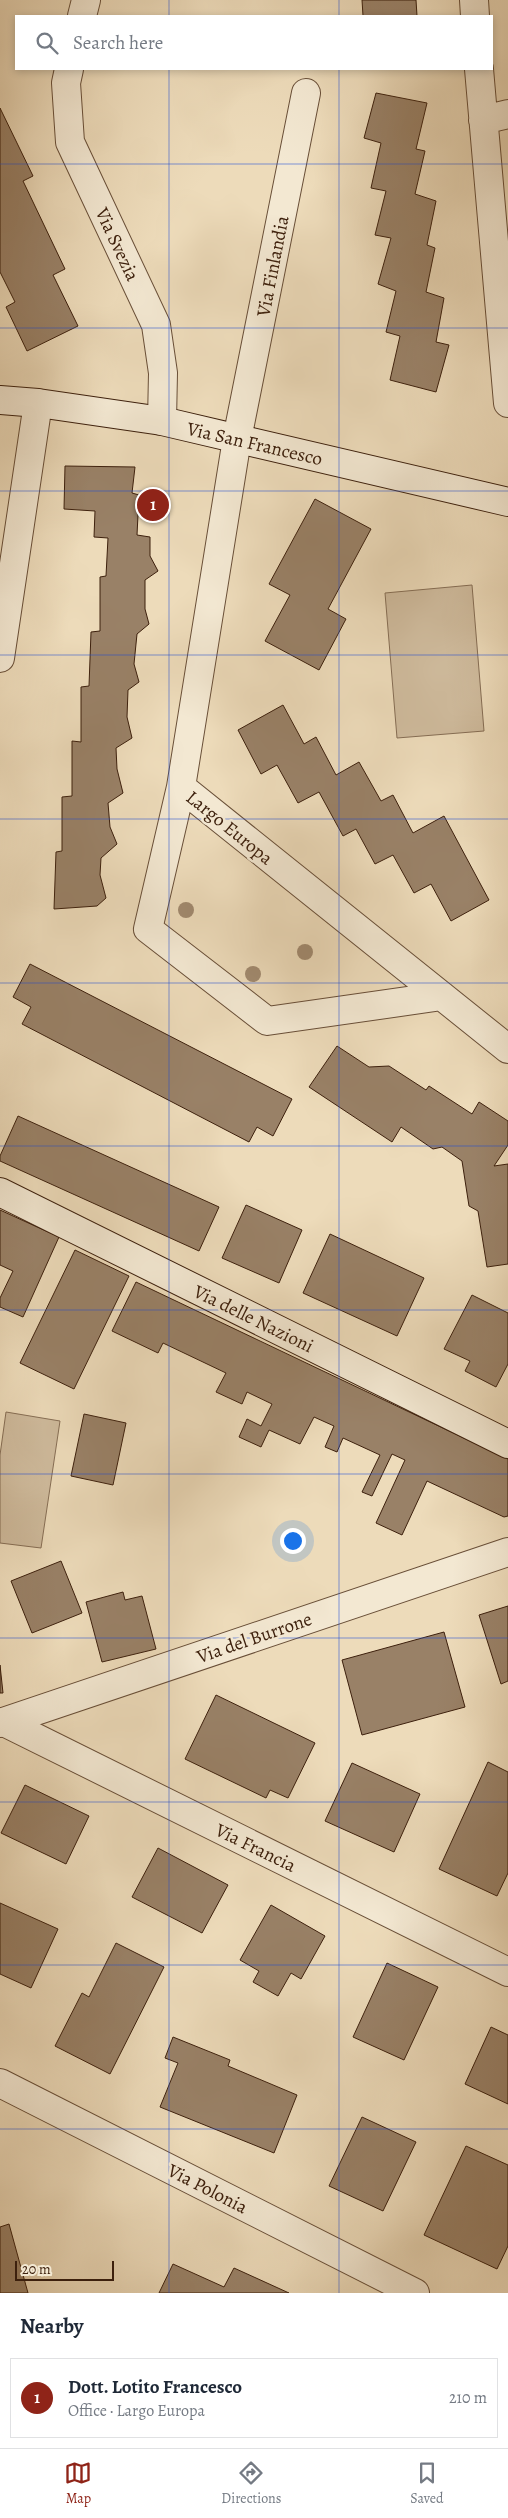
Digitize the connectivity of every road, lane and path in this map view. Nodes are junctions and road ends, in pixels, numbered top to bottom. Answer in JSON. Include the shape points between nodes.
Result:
{"nodes":[{"id":1,"x":86,"y":0,"type":"edge"},
{"id":2,"x":474,"y":0,"type":"edge"},
{"id":3,"x":82,"y":15,"type":"edge"},
{"id":4,"x":475,"y":15,"type":"edge"},
{"id":5,"x":69,"y":70,"type":"edge"},
{"id":6,"x":479,"y":70,"type":"edge"},
{"id":7,"x":306,"y":93,"type":"dead end"},
{"id":8,"x":496,"y":117,"type":"edge"},
{"id":9,"x":0,"y":400,"type":"edge"},
{"id":10,"x":38,"y":403,"type":"junction"},
{"id":11,"x":508,"y":403,"type":"edge"},
{"id":12,"x":162,"y":421,"type":"junction"},
{"id":13,"x":237,"y":440,"type":"junction"},
{"id":14,"x":508,"y":502,"type":"edge"},
{"id":15,"x":0,"y":658,"type":"edge"},
{"id":16,"x":181,"y":787,"type":"junction"},
{"id":17,"x":442,"y":996,"type":"junction"},
{"id":18,"x":508,"y":1049,"type":"edge"},
{"id":19,"x":0,"y":1192,"type":"edge"},
{"id":20,"x":508,"y":1444,"type":"edge"},
{"id":21,"x":508,"y":1552,"type":"edge"},
{"id":22,"x":2,"y":1722,"type":"edge"},
{"id":23,"x":508,"y":1972,"type":"edge"},
{"id":24,"x":0,"y":2083,"type":"edge"},
{"id":25,"x":415,"y":2293,"type":"edge"}],
"edges":[{"from":1,"to":3,"type":"street"},
{"from":2,"to":4,"type":"street"},
{"from":5,"to":12,"type":"street","name":"Via Svezia","via":[[66,83],[70,142],[156,325],[163,373]]},
{"from":6,"to":8,"type":"street"},
{"from":7,"to":13,"type":"street","name":"Via Finlandia"},
{"from":8,"to":11,"type":"street"},
{"from":9,"to":10,"type":"street","name":"Via San Francesco"},
{"from":10,"to":12,"type":"street","name":"Via San Francesco"},
{"from":10,"to":15,"type":"street"},
{"from":12,"to":13,"type":"street","name":"Via San Francesco"},
{"from":13,"to":14,"type":"street","name":"Via San Francesco"},
{"from":13,"to":16,"type":"street","name":"Largo Europa"},
{"from":16,"to":17,"type":"street","name":"Largo Europa"},
{"from":16,"to":17,"type":"street","via":[[148,929],[267,1021]]},
{"from":17,"to":18,"type":"street","name":"Largo Europa"},
{"from":19,"to":20,"type":"street","name":"Via delle Nazioni"},
{"from":21,"to":22,"type":"street","name":"Via del Burrone"},
{"from":22,"to":23,"type":"street","name":"Via Francia"},
{"from":24,"to":25,"type":"street","name":"Via Polonia"}]}
